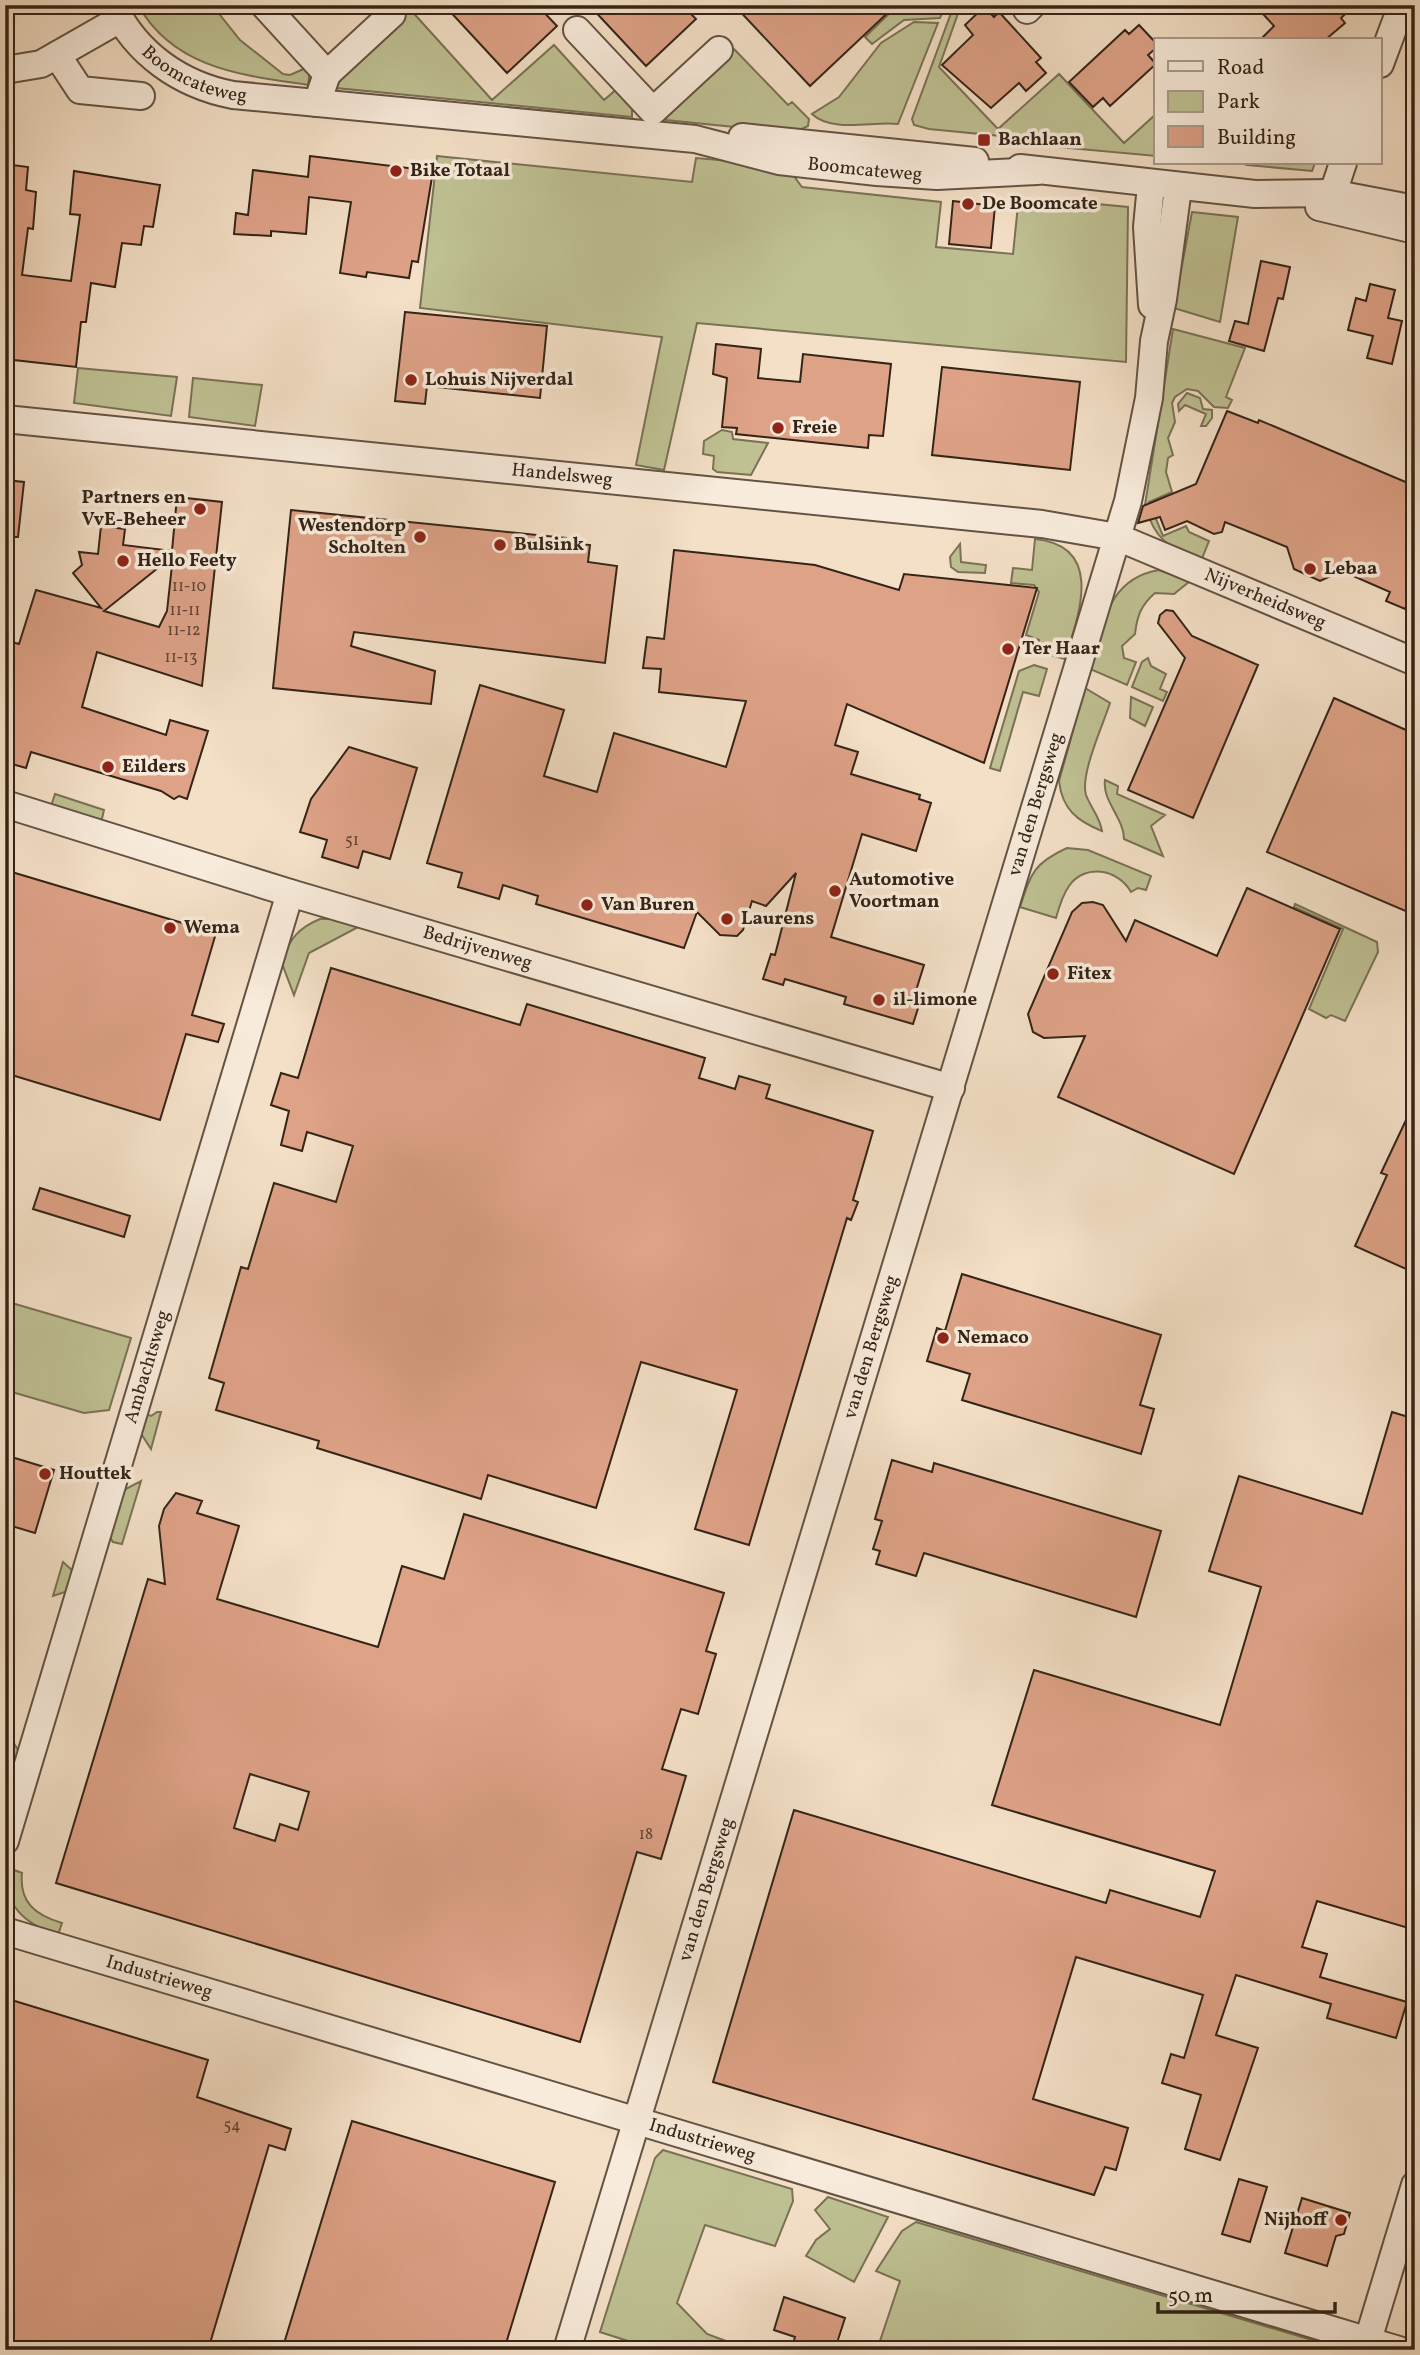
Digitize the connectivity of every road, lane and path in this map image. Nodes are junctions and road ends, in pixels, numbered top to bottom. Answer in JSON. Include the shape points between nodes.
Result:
{"nodes":[{"id":1,"x":264,"y":5,"type":"edge"},
{"id":2,"x":1402,"y":5,"type":"edge"},
{"id":3,"x":117,"y":12,"type":"edge"},
{"id":4,"x":392,"y":14,"type":"dead end"},
{"id":5,"x":577,"y":30,"type":"dead end"},
{"id":6,"x":719,"y":50,"type":"dead end"},
{"id":7,"x":57,"y":55,"type":"junction"},
{"id":8,"x":1382,"y":59,"type":"edge"},
{"id":9,"x":5,"y":70,"type":"edge"},
{"id":10,"x":327,"y":74,"type":"junction"},
{"id":11,"x":141,"y":96,"type":"dead end"},
{"id":12,"x":317,"y":103,"type":"junction"},
{"id":13,"x":652,"y":123,"type":"junction"},
{"id":14,"x":1343,"y":164,"type":"edge"},
{"id":15,"x":1151,"y":185,"type":"junction"},
{"id":16,"x":1178,"y":188,"type":"junction"},
{"id":17,"x":1329,"y":201,"type":"junction"},
{"id":18,"x":1415,"y":209,"type":"edge"},
{"id":19,"x":1415,"y":230,"type":"edge"},
{"id":20,"x":1154,"y":341,"type":"junction"},
{"id":21,"x":5,"y":419,"type":"edge"},
{"id":22,"x":1117,"y":537,"type":"junction"},
{"id":23,"x":1415,"y":662,"type":"edge"},
{"id":24,"x":5,"y":804,"type":"edge"},
{"id":25,"x":290,"y":893,"type":"junction"},
{"id":26,"x":951,"y":1088,"type":"junction"},
{"id":27,"x":5,"y":1841,"type":"edge"},
{"id":28,"x":5,"y":1931,"type":"edge"},
{"id":29,"x":635,"y":2121,"type":"junction"},
{"id":30,"x":1415,"y":2185,"type":"edge"},
{"id":31,"x":1367,"y":2345,"type":"edge"},
{"id":32,"x":567,"y":2350,"type":"edge"},
{"id":33,"x":1399,"y":2350,"type":"edge"}],
"edges":[{"from":1,"to":10,"type":"street"},
{"from":2,"to":8,"type":"street"},
{"from":3,"to":7,"type":"street","name":"Boomcateweg"},
{"from":3,"to":12,"type":"street","name":"Boomcateweg","via":[[160,64],[197,85],[233,94]]},
{"from":4,"to":10,"type":"street"},
{"from":5,"to":13,"type":"street"},
{"from":6,"to":13,"type":"street"},
{"from":7,"to":9,"type":"street","name":"Boomcateweg","via":[[30,68]]},
{"from":7,"to":11,"type":"street","via":[[69,89]]},
{"from":10,"to":12,"type":"street"},
{"from":12,"to":13,"type":"street","name":"Boomcateweg"},
{"from":13,"to":15,"type":"street","name":"Boomcateweg","via":[[695,139],[729,136]]},
{"from":14,"to":17,"type":"street"},
{"from":15,"to":16,"type":"street","name":"Boomcateweg"},
{"from":15,"to":20,"type":"street","name":"van den Bergsweg","via":[[1147,227]]},
{"from":16,"to":17,"type":"street","name":"Boomcateweg"},
{"from":16,"to":20,"type":"street","name":"van den Bergsweg"},
{"from":17,"to":18,"type":"street","name":"Boomcateweg"},
{"from":17,"to":19,"type":"street","name":"Boomcateweg"},
{"from":20,"to":22,"type":"street","name":"van den Bergsweg","via":[[1149,398]]},
{"from":21,"to":22,"type":"street","name":"Handelsweg","via":[[1042,524]]},
{"from":22,"to":23,"type":"street","name":"Nijverheidsweg"},
{"from":22,"to":26,"type":"street","name":"van den Bergsweg"},
{"from":24,"to":25,"type":"street","name":"Bedrijvenweg"},
{"from":25,"to":26,"type":"street","name":"Bedrijvenweg"},
{"from":25,"to":27,"type":"street","name":"Ambachtsweg"},
{"from":26,"to":29,"type":"street","name":"van den Bergsweg"},
{"from":28,"to":29,"type":"street","name":"Industrieweg"},
{"from":29,"to":31,"type":"street","name":"Industrieweg"},
{"from":29,"to":32,"type":"street","name":"van den Bergsweg"},
{"from":30,"to":31,"type":"street"},
{"from":31,"to":33,"type":"street","name":"Industrieweg"}]}
